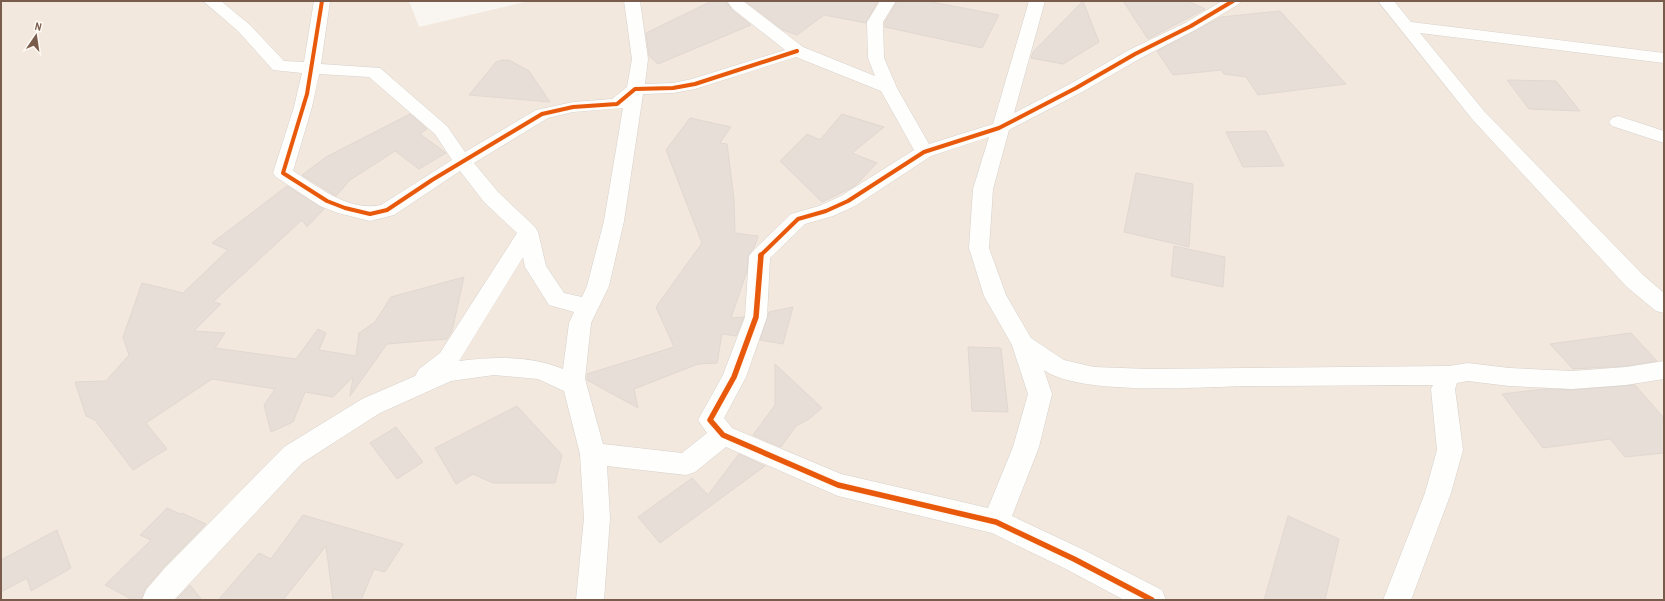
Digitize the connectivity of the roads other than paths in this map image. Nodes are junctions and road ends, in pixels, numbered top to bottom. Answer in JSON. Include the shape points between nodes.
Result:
{"nodes":[{"id":1,"x":211,"y":1,"type":"edge"},
{"id":2,"x":322,"y":1,"type":"edge"},
{"id":3,"x":632,"y":1,"type":"edge"},
{"id":4,"x":736,"y":1,"type":"edge"},
{"id":5,"x":888,"y":1,"type":"edge"},
{"id":6,"x":1037,"y":1,"type":"edge"},
{"id":7,"x":1233,"y":1,"type":"edge"},
{"id":8,"x":1386,"y":1,"type":"edge"},
{"id":9,"x":1406,"y":26,"type":"junction"},
{"id":10,"x":797,"y":51,"type":"junction"},
{"id":11,"x":1664,"y":58,"type":"edge"},
{"id":12,"x":312,"y":69,"type":"junction"},
{"id":13,"x":888,"y":88,"type":"junction"},
{"id":14,"x":635,"y":89,"type":"junction"},
{"id":15,"x":1618,"y":122,"type":"dead end"},
{"id":16,"x":999,"y":128,"type":"junction"},
{"id":17,"x":1664,"y":137,"type":"edge"},
{"id":18,"x":924,"y":152,"type":"junction"},
{"id":19,"x":463,"y":162,"type":"junction"},
{"id":20,"x":528,"y":232,"type":"junction"},
{"id":21,"x":1664,"y":305,"type":"edge"},
{"id":22,"x":588,"y":307,"type":"junction"},
{"id":23,"x":1023,"y":344,"type":"junction"},
{"id":24,"x":1664,"y":370,"type":"edge"},
{"id":25,"x":1449,"y":374,"type":"junction"},
{"id":26,"x":575,"y":384,"type":"junction"},
{"id":27,"x":413,"y":387,"type":"junction"},
{"id":28,"x":723,"y":435,"type":"junction"},
{"id":29,"x":593,"y":454,"type":"junction"},
{"id":30,"x":996,"y":522,"type":"junction"},
{"id":31,"x":156,"y":600,"type":"edge"},
{"id":32,"x":590,"y":600,"type":"edge"},
{"id":33,"x":1152,"y":600,"type":"edge"},
{"id":34,"x":1397,"y":600,"type":"edge"}],
"edges":[{"from":1,"to":12,"type":"street","via":[[244,28],[279,66]]},
{"from":2,"to":12,"type":"street","via":[[316,26]]},
{"from":3,"to":14,"type":"street","via":[[640,59]]},
{"from":4,"to":10,"type":"street"},
{"from":5,"to":13,"type":"street","via":[[876,22],[876,58]]},
{"from":6,"to":16,"type":"street"},
{"from":7,"to":16,"type":"street"},
{"from":8,"to":9,"type":"street"},
{"from":9,"to":11,"type":"street"},
{"from":9,"to":21,"type":"street","via":[[1483,121],[1635,281]]},
{"from":10,"to":13,"type":"street"},
{"from":10,"to":14,"type":"street","via":[[695,84],[673,88]]},
{"from":12,"to":19,"type":"street","via":[[374,72],[441,130]]},
{"from":12,"to":19,"type":"street","via":[[302,111],[282,173],[327,201],[370,214],[387,210]]},
{"from":13,"to":18,"type":"street"},
{"from":14,"to":19,"type":"street","via":[[617,104],[573,107],[542,114]]},
{"from":14,"to":22,"type":"street","via":[[614,221],[598,286]]},
{"from":15,"to":17,"type":"street"},
{"from":16,"to":18,"type":"street"},
{"from":16,"to":23,"type":"street","via":[[983,189],[979,248],[995,296]]},
{"from":18,"to":28,"type":"street","via":[[848,201],[826,212],[798,219],[760,256],[756,317],[734,377],[710,420]]},
{"from":19,"to":20,"type":"street","via":[[491,197]]},
{"from":20,"to":22,"type":"street","via":[[536,267],[557,299]]},
{"from":20,"to":27,"type":"street","via":[[448,359]]},
{"from":22,"to":26,"type":"street","via":[[580,323],[573,378]]},
{"from":23,"to":25,"type":"street","via":[[1058,368],[1094,376],[1149,378]]},
{"from":23,"to":30,"type":"street","via":[[1040,394],[1026,446]]},
{"from":24,"to":25,"type":"street","via":[[1572,380],[1468,372]]},
{"from":25,"to":34,"type":"street","via":[[1443,389],[1450,450],[1438,493]]},
{"from":26,"to":27,"type":"street","via":[[541,370],[494,366],[448,372]]},
{"from":26,"to":29,"type":"street"},
{"from":27,"to":31,"type":"street","via":[[371,406],[293,455],[174,578]]},
{"from":28,"to":29,"type":"street","via":[[686,464]]},
{"from":28,"to":30,"type":"street","via":[[838,485]]},
{"from":29,"to":32,"type":"street","via":[[598,518]]},
{"from":30,"to":33,"type":"street"}]}
